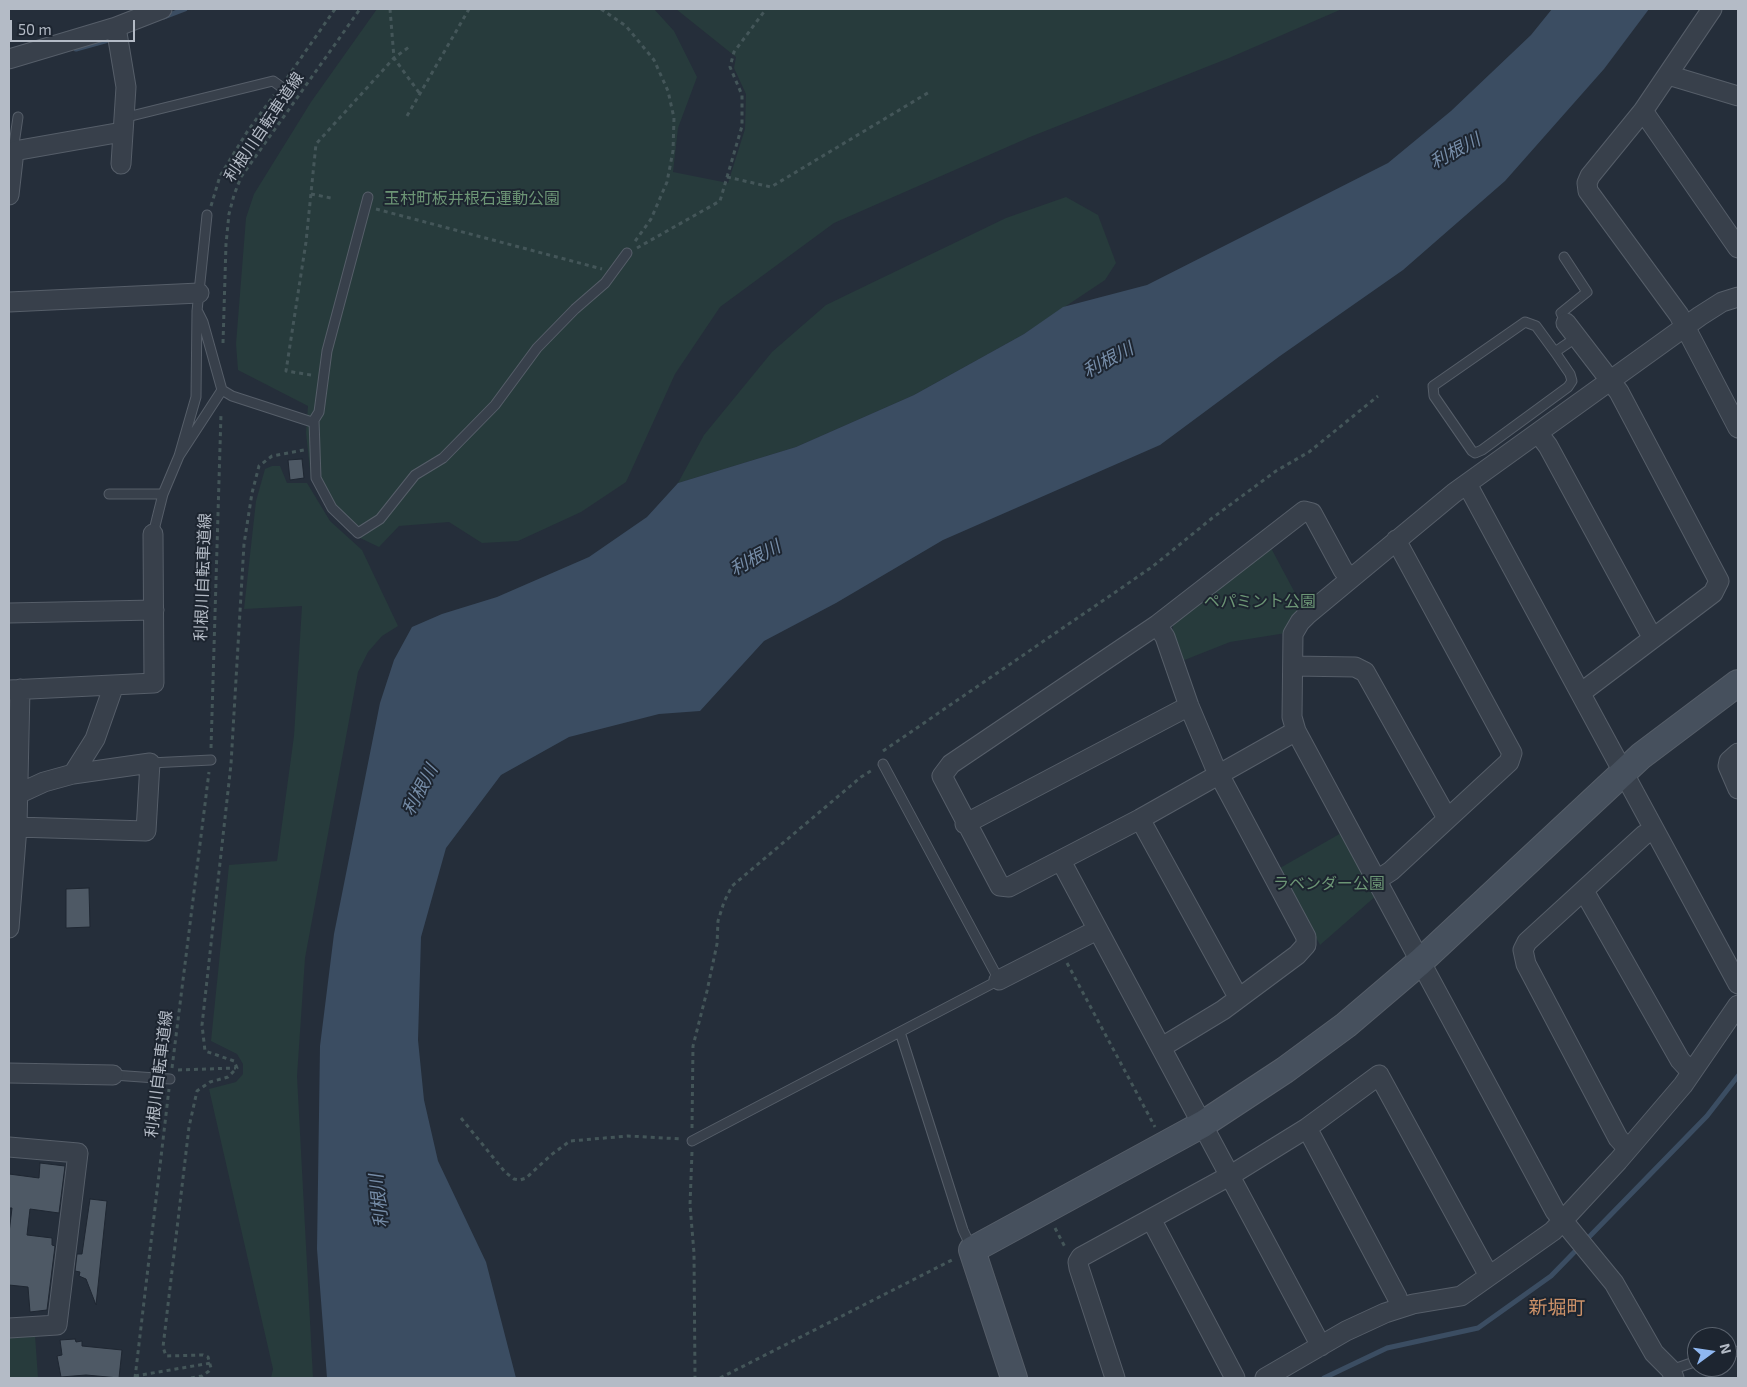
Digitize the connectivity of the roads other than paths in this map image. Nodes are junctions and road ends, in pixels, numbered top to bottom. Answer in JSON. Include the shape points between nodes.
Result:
{"nodes":[{"id":1,"x":162,"y":9,"type":"edge"},
{"id":2,"x":1712,"y":9,"type":"edge"},
{"id":3,"x":116,"y":27,"type":"junction"},
{"id":4,"x":9,"y":59,"type":"edge"},
{"id":5,"x":1668,"y":75,"type":"junction"},
{"id":6,"x":280,"y":86,"type":"road end"},
{"id":7,"x":1738,"y":96,"type":"edge"},
{"id":8,"x":1643,"y":111,"type":"junction"},
{"id":9,"x":18,"y":118,"type":"dead end"},
{"id":10,"x":122,"y":125,"type":"junction"},
{"id":11,"x":11,"y":151,"type":"edge"},
{"id":12,"x":121,"y":164,"type":"dead end"},
{"id":13,"x":9,"y":195,"type":"edge"},
{"id":14,"x":367,"y":202,"type":"road end"},
{"id":15,"x":207,"y":214,"type":"road end"},
{"id":16,"x":1738,"y":248,"type":"edge"},
{"id":17,"x":627,"y":253,"type":"road end"},
{"id":18,"x":1564,"y":257,"type":"dead end"},
{"id":19,"x":1738,"y":296,"type":"edge"},
{"id":20,"x":9,"y":302,"type":"edge"},
{"id":21,"x":198,"y":302,"type":"junction"},
{"id":22,"x":1685,"y":328,"type":"junction"},
{"id":23,"x":1571,"y":330,"type":"junction"},
{"id":24,"x":1555,"y":352,"type":"junction"},
{"id":25,"x":1610,"y":380,"type":"junction"},
{"id":26,"x":222,"y":390,"type":"junction"},
{"id":27,"x":314,"y":420,"type":"junction"},
{"id":28,"x":1738,"y":428,"type":"edge"},
{"id":29,"x":1538,"y":433,"type":"junction"},
{"id":30,"x":180,"y":456,"type":"junction"},
{"id":31,"x":1467,"y":484,"type":"junction"},
{"id":32,"x":109,"y":494,"type":"dead end"},
{"id":33,"x":163,"y":494,"type":"junction"},
{"id":34,"x":153,"y":534,"type":"joint"},
{"id":35,"x":1396,"y":540,"type":"junction"},
{"id":36,"x":1351,"y":578,"type":"junction"},
{"id":37,"x":154,"y":610,"type":"junction"},
{"id":38,"x":9,"y":613,"type":"edge"},
{"id":39,"x":1158,"y":625,"type":"junction"},
{"id":40,"x":1652,"y":637,"type":"junction"},
{"id":41,"x":1294,"y":666,"type":"junction"},
{"id":42,"x":1738,"y":683,"type":"edge"},
{"id":43,"x":114,"y":685,"type":"junction"},
{"id":44,"x":14,"y":689,"type":"edge"},
{"id":45,"x":1582,"y":692,"type":"junction"},
{"id":46,"x":1189,"y":706,"type":"junction"},
{"id":47,"x":1296,"y":730,"type":"junction"},
{"id":48,"x":1738,"y":753,"type":"edge"},
{"id":49,"x":210,"y":760,"type":"dead end"},
{"id":50,"x":150,"y":763,"type":"junction"},
{"id":51,"x":883,"y":764,"type":"dead end"},
{"id":52,"x":1623,"y":772,"type":"junction"},
{"id":53,"x":74,"y":774,"type":"junction"},
{"id":54,"x":1219,"y":776,"type":"junction"},
{"id":55,"x":1738,"y":789,"type":"edge"},
{"id":56,"x":18,"y":794,"type":"junction"},
{"id":57,"x":1447,"y":818,"type":"junction"},
{"id":58,"x":1140,"y":819,"type":"junction"},
{"id":59,"x":14,"y":820,"type":"edge"},
{"id":60,"x":965,"y":824,"type":"junction"},
{"id":61,"x":1654,"y":830,"type":"junction"},
{"id":62,"x":1061,"y":861,"type":"junction"},
{"id":63,"x":1377,"y":880,"type":"junction"},
{"id":64,"x":1584,"y":892,"type":"junction"},
{"id":65,"x":10,"y":896,"type":"edge"},
{"id":66,"x":9,"y":928,"type":"edge"},
{"id":67,"x":1097,"y":930,"type":"junction"},
{"id":68,"x":1420,"y":962,"type":"junction"},
{"id":69,"x":999,"y":980,"type":"junction"},
{"id":70,"x":1738,"y":984,"type":"edge"},
{"id":71,"x":1238,"y":997,"type":"junction"},
{"id":72,"x":1738,"y":1005,"type":"edge"},
{"id":73,"x":900,"y":1032,"type":"junction"},
{"id":74,"x":1162,"y":1047,"type":"junction"},
{"id":75,"x":1691,"y":1072,"type":"junction"},
{"id":76,"x":9,"y":1073,"type":"edge"},
{"id":77,"x":113,"y":1075,"type":"joint"},
{"id":78,"x":171,"y":1075,"type":"road end"},
{"id":79,"x":1202,"y":1124,"type":"junction"},
{"id":80,"x":1307,"y":1128,"type":"junction"},
{"id":81,"x":692,"y":1141,"type":"road end"},
{"id":82,"x":9,"y":1147,"type":"edge"},
{"id":83,"x":1628,"y":1149,"type":"junction"},
{"id":84,"x":1230,"y":1175,"type":"junction"},
{"id":85,"x":1151,"y":1219,"type":"junction"},
{"id":86,"x":1568,"y":1229,"type":"junction"},
{"id":87,"x":972,"y":1250,"type":"junction"},
{"id":88,"x":1489,"y":1276,"type":"junction"},
{"id":89,"x":1400,"y":1307,"type":"junction"},
{"id":90,"x":9,"y":1328,"type":"edge"},
{"id":91,"x":1321,"y":1346,"type":"junction"},
{"id":92,"x":1687,"y":1367,"type":"edge"},
{"id":93,"x":1672,"y":1374,"type":"edge"},
{"id":94,"x":1014,"y":1378,"type":"edge"},
{"id":95,"x":1115,"y":1378,"type":"edge"},
{"id":96,"x":1235,"y":1378,"type":"edge"},
{"id":97,"x":1265,"y":1378,"type":"edge"}],
"edges":[{"from":1,"to":3,"type":"street"},
{"from":2,"to":5,"type":"street"},
{"from":3,"to":4,"type":"street"},
{"from":3,"to":10,"type":"street","via":[[126,87]]},
{"from":5,"to":7,"type":"street"},
{"from":5,"to":8,"type":"street"},
{"from":6,"to":10,"type":"lane","via":[[273,81]]},
{"from":8,"to":16,"type":"street"},
{"from":8,"to":22,"type":"street","via":[[1590,176],[1588,190],[1679,315]]},
{"from":9,"to":11,"type":"lane"},
{"from":10,"to":11,"type":"street"},
{"from":10,"to":12,"type":"street"},
{"from":11,"to":13,"type":"street"},
{"from":14,"to":27,"type":"lane","via":[[327,351],[319,412]]},
{"from":15,"to":21,"type":"lane"},
{"from":17,"to":27,"type":"lane","via":[[605,284],[537,348],[495,405],[443,458],[416,474],[380,519],[358,533],[332,508],[316,478]]},
{"from":18,"to":23,"type":"lane","via":[[1588,292],[1561,314]]},
{"from":19,"to":22,"type":"street","via":[[1722,302]]},
{"from":20,"to":21,"type":"street"},
{"from":21,"to":26,"type":"lane"},
{"from":21,"to":30,"type":"lane","via":[[196,398]]},
{"from":22,"to":25,"type":"street"},
{"from":22,"to":28,"type":"street"},
{"from":23,"to":24,"type":"lane"},
{"from":23,"to":25,"type":"street"},
{"from":24,"to":24,"type":"lane","via":[[1536,326],[1525,322],[1433,386],[1434,396],[1472,451],[1482,450],[1568,388],[1572,381],[1570,374]]},
{"from":25,"to":29,"type":"street"},
{"from":25,"to":40,"type":"street","via":[[1719,581],[1713,593]]},
{"from":26,"to":27,"type":"lane","via":[[232,396]]},
{"from":26,"to":30,"type":"lane"},
{"from":29,"to":31,"type":"street"},
{"from":29,"to":40,"type":"street"},
{"from":30,"to":33,"type":"lane"},
{"from":31,"to":35,"type":"street"},
{"from":31,"to":45,"type":"street"},
{"from":32,"to":33,"type":"lane"},
{"from":33,"to":34,"type":"lane"},
{"from":34,"to":37,"type":"street"},
{"from":35,"to":36,"type":"street"},
{"from":35,"to":57,"type":"street","via":[[1512,753],[1509,762]]},
{"from":36,"to":39,"type":"street","via":[[1343,570],[1312,513],[1304,511]]},
{"from":36,"to":41,"type":"street","via":[[1296,628],[1293,634]]},
{"from":37,"to":38,"type":"street"},
{"from":37,"to":43,"type":"street","via":[[154,683]]},
{"from":39,"to":46,"type":"street"},
{"from":39,"to":60,"type":"street","via":[[942,773],[942,780]]},
{"from":40,"to":45,"type":"street"},
{"from":41,"to":47,"type":"street","via":[[1292,717]]},
{"from":41,"to":57,"type":"street","via":[[1355,667],[1365,672]]},
{"from":42,"to":52,"type":"street"},
{"from":43,"to":44,"type":"street"},
{"from":43,"to":53,"type":"street","via":[[95,739]]},
{"from":44,"to":56,"type":"street"},
{"from":45,"to":52,"type":"street"},
{"from":46,"to":54,"type":"street"},
{"from":46,"to":60,"type":"street"},
{"from":47,"to":54,"type":"street"},
{"from":47,"to":63,"type":"street"},
{"from":48,"to":55,"type":"street","via":[[1728,766]]},
{"from":49,"to":50,"type":"lane"},
{"from":50,"to":53,"type":"street"},
{"from":50,"to":59,"type":"street","via":[[146,830]]},
{"from":51,"to":69,"type":"lane"},
{"from":52,"to":61,"type":"street"},
{"from":52,"to":68,"type":"street"},
{"from":53,"to":56,"type":"street","via":[[44,782]]},
{"from":54,"to":58,"type":"street"},
{"from":54,"to":71,"type":"street","via":[[1306,937],[1306,946],[1297,955]]},
{"from":56,"to":59,"type":"street"},
{"from":57,"to":63,"type":"street"},
{"from":58,"to":62,"type":"street"},
{"from":58,"to":71,"type":"street"},
{"from":59,"to":65,"type":"street"},
{"from":60,"to":62,"type":"street","via":[[1000,886],[1009,886]]},
{"from":61,"to":64,"type":"street","via":[[1644,835]]},
{"from":61,"to":70,"type":"street"},
{"from":62,"to":67,"type":"street"},
{"from":63,"to":68,"type":"street"},
{"from":64,"to":75,"type":"street","via":[[1592,900],[1680,1060]]},
{"from":64,"to":83,"type":"street","via":[[1527,942],[1523,957],[1618,1138]]},
{"from":65,"to":66,"type":"street"},
{"from":67,"to":69,"type":"street"},
{"from":67,"to":74,"type":"street"},
{"from":68,"to":79,"type":"street","via":[[1316,1048]]},
{"from":68,"to":86,"type":"street"},
{"from":69,"to":73,"type":"lane"},
{"from":71,"to":74,"type":"street","via":[[1223,1010]]},
{"from":72,"to":75,"type":"street"},
{"from":73,"to":81,"type":"lane"},
{"from":73,"to":87,"type":"lane"},
{"from":74,"to":79,"type":"street"},
{"from":75,"to":83,"type":"street"},
{"from":76,"to":77,"type":"street"},
{"from":77,"to":78,"type":"lane"},
{"from":79,"to":84,"type":"street"},
{"from":79,"to":87,"type":"street"},
{"from":80,"to":84,"type":"street"},
{"from":80,"to":88,"type":"street","via":[[1379,1075]]},
{"from":80,"to":89,"type":"street"},
{"from":82,"to":90,"type":"street","via":[[78,1153],[57,1325]]},
{"from":83,"to":86,"type":"street"},
{"from":84,"to":85,"type":"street"},
{"from":84,"to":91,"type":"street"},
{"from":85,"to":95,"type":"street","via":[[1086,1253],[1078,1262]]},
{"from":85,"to":96,"type":"street"},
{"from":86,"to":88,"type":"street","via":[[1553,1231]]},
{"from":86,"to":93,"type":"street","via":[[1624,1297],[1654,1353]]},
{"from":87,"to":94,"type":"street"},
{"from":88,"to":89,"type":"street","via":[[1461,1296]]},
{"from":89,"to":91,"type":"street"},
{"from":91,"to":97,"type":"street"},
{"from":92,"to":93,"type":"lane"}]}
